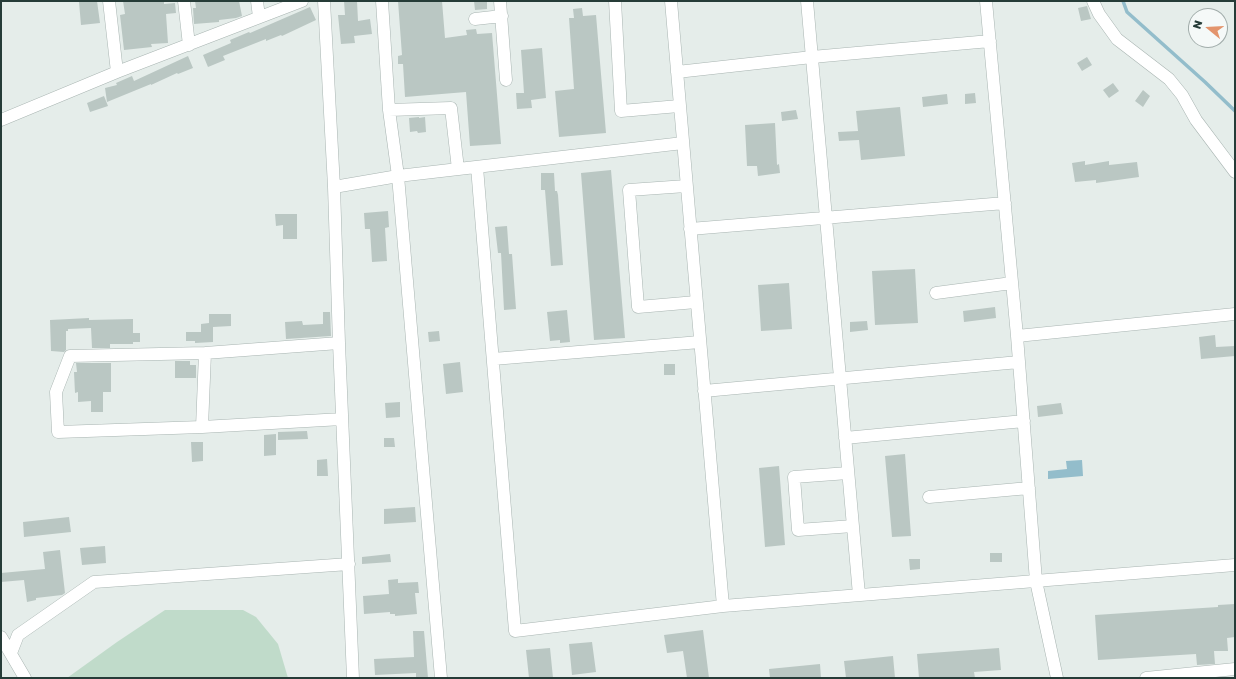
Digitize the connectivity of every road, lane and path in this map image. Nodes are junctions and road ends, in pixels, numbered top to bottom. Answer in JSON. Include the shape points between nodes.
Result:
{"nodes":[{"id":1,"x":109,"y":1,"type":"edge"},
{"id":2,"x":184,"y":1,"type":"edge"},
{"id":3,"x":257,"y":1,"type":"edge"},
{"id":4,"x":302,"y":1,"type":"edge"},
{"id":5,"x":324,"y":1,"type":"edge"},
{"id":6,"x":382,"y":1,"type":"edge"},
{"id":7,"x":500,"y":1,"type":"edge"},
{"id":8,"x":615,"y":1,"type":"edge"},
{"id":9,"x":671,"y":1,"type":"edge"},
{"id":10,"x":807,"y":1,"type":"edge"},
{"id":11,"x":986,"y":1,"type":"edge"},
{"id":12,"x":1093,"y":1,"type":"edge"},
{"id":13,"x":502,"y":16,"type":"junction"},
{"id":14,"x":259,"y":18,"type":"junction"},
{"id":15,"x":475,"y":19,"type":"dead end"},
{"id":16,"x":990,"y":41,"type":"junction"},
{"id":17,"x":189,"y":45,"type":"junction"},
{"id":18,"x":812,"y":57,"type":"junction"},
{"id":19,"x":117,"y":72,"type":"junction"},
{"id":20,"x":677,"y":72,"type":"junction"},
{"id":21,"x":506,"y":80,"type":"dead end"},
{"id":22,"x":679,"y":106,"type":"junction"},
{"id":23,"x":390,"y":110,"type":"junction"},
{"id":24,"x":1,"y":120,"type":"edge"},
{"id":25,"x":683,"y":143,"type":"junction"},
{"id":26,"x":476,"y":167,"type":"junction"},
{"id":27,"x":458,"y":169,"type":"junction"},
{"id":28,"x":1235,"y":172,"type":"edge"},
{"id":29,"x":393,"y":177,"type":"junction"},
{"id":30,"x":686,"y":186,"type":"junction"},
{"id":31,"x":334,"y":187,"type":"junction"},
{"id":32,"x":1005,"y":203,"type":"junction"},
{"id":33,"x":826,"y":217,"type":"junction"},
{"id":34,"x":690,"y":229,"type":"junction"},
{"id":35,"x":1012,"y":283,"type":"junction"},
{"id":36,"x":936,"y":293,"type":"dead end"},
{"id":37,"x":696,"y":302,"type":"junction"},
{"id":38,"x":1235,"y":314,"type":"edge"},
{"id":39,"x":1017,"y":336,"type":"junction"},
{"id":40,"x":339,"y":342,"type":"junction"},
{"id":41,"x":700,"y":342,"type":"junction"},
{"id":42,"x":205,"y":353,"type":"junction"},
{"id":43,"x":494,"y":359,"type":"junction"},
{"id":44,"x":1019,"y":362,"type":"junction"},
{"id":45,"x":840,"y":379,"type":"junction"},
{"id":46,"x":704,"y":391,"type":"junction"},
{"id":47,"x":342,"y":419,"type":"junction"},
{"id":48,"x":1024,"y":421,"type":"junction"},
{"id":49,"x":202,"y":428,"type":"junction"},
{"id":50,"x":845,"y":438,"type":"junction"},
{"id":51,"x":848,"y":473,"type":"junction"},
{"id":52,"x":1029,"y":488,"type":"junction"},
{"id":53,"x":929,"y":497,"type":"dead end"},
{"id":54,"x":853,"y":526,"type":"junction"},
{"id":55,"x":349,"y":564,"type":"junction"},
{"id":56,"x":1235,"y":566,"type":"edge"},
{"id":57,"x":1036,"y":581,"type":"junction"},
{"id":58,"x":859,"y":595,"type":"junction"},
{"id":59,"x":723,"y":606,"type":"junction"},
{"id":60,"x":1,"y":637,"type":"edge"},
{"id":61,"x":11,"y":653,"type":"junction"},
{"id":62,"x":1235,"y":669,"type":"edge"},
{"id":63,"x":25,"y":678,"type":"edge"},
{"id":64,"x":353,"y":678,"type":"edge"},
{"id":65,"x":441,"y":678,"type":"edge"},
{"id":66,"x":1057,"y":678,"type":"edge"},
{"id":67,"x":1146,"y":678,"type":"edge"}],
"edges":[{"from":1,"to":19,"type":"street"},
{"from":2,"to":17,"type":"street"},
{"from":3,"to":14,"type":"street"},
{"from":4,"to":14,"type":"street"},
{"from":5,"to":31,"type":"street"},
{"from":6,"to":23,"type":"street"},
{"from":7,"to":13,"type":"street"},
{"from":8,"to":22,"type":"street","via":[[621,111]]},
{"from":9,"to":20,"type":"street"},
{"from":10,"to":18,"type":"street"},
{"from":11,"to":16,"type":"street"},
{"from":12,"to":28,"type":"street","via":[[1117,39],[1169,79]]},
{"from":13,"to":15,"type":"street"},
{"from":13,"to":21,"type":"street"},
{"from":14,"to":17,"type":"street"},
{"from":16,"to":18,"type":"street"},
{"from":16,"to":32,"type":"street"},
{"from":17,"to":19,"type":"street"},
{"from":18,"to":20,"type":"street"},
{"from":18,"to":33,"type":"street"},
{"from":19,"to":24,"type":"street"},
{"from":20,"to":22,"type":"street"},
{"from":22,"to":25,"type":"street"},
{"from":23,"to":27,"type":"street","via":[[451,108]]},
{"from":23,"to":29,"type":"street"},
{"from":25,"to":26,"type":"street"},
{"from":25,"to":30,"type":"street"},
{"from":26,"to":27,"type":"street"},
{"from":26,"to":43,"type":"street"},
{"from":27,"to":29,"type":"street"},
{"from":29,"to":31,"type":"street"},
{"from":29,"to":65,"type":"street"},
{"from":30,"to":34,"type":"street"},
{"from":30,"to":37,"type":"street","via":[[629,190],[638,307]]},
{"from":31,"to":40,"type":"street"},
{"from":32,"to":33,"type":"street"},
{"from":32,"to":35,"type":"street"},
{"from":33,"to":34,"type":"street"},
{"from":33,"to":45,"type":"street"},
{"from":34,"to":37,"type":"street"},
{"from":35,"to":36,"type":"street"},
{"from":35,"to":39,"type":"street"},
{"from":37,"to":41,"type":"street"},
{"from":38,"to":39,"type":"street"},
{"from":39,"to":44,"type":"street"},
{"from":40,"to":42,"type":"street"},
{"from":40,"to":47,"type":"street"},
{"from":41,"to":43,"type":"street"},
{"from":41,"to":46,"type":"street"},
{"from":42,"to":49,"type":"street"},
{"from":42,"to":49,"type":"street","via":[[70,356],[56,392],[58,432]]},
{"from":43,"to":59,"type":"street","via":[[515,630]]},
{"from":44,"to":45,"type":"street"},
{"from":44,"to":48,"type":"street"},
{"from":45,"to":46,"type":"street"},
{"from":45,"to":50,"type":"street"},
{"from":46,"to":59,"type":"street"},
{"from":47,"to":49,"type":"street"},
{"from":47,"to":55,"type":"street"},
{"from":48,"to":50,"type":"street"},
{"from":48,"to":52,"type":"street"},
{"from":50,"to":51,"type":"street"},
{"from":51,"to":54,"type":"street"},
{"from":51,"to":54,"type":"street","via":[[794,477],[798,530]]},
{"from":52,"to":53,"type":"street"},
{"from":52,"to":57,"type":"street"},
{"from":54,"to":58,"type":"street"},
{"from":55,"to":61,"type":"street","via":[[94,582],[18,635]]},
{"from":55,"to":64,"type":"street"},
{"from":56,"to":57,"type":"street"},
{"from":57,"to":58,"type":"street"},
{"from":57,"to":66,"type":"street"},
{"from":58,"to":59,"type":"street"},
{"from":60,"to":61,"type":"street"},
{"from":61,"to":63,"type":"street"},
{"from":62,"to":67,"type":"street"}]}
